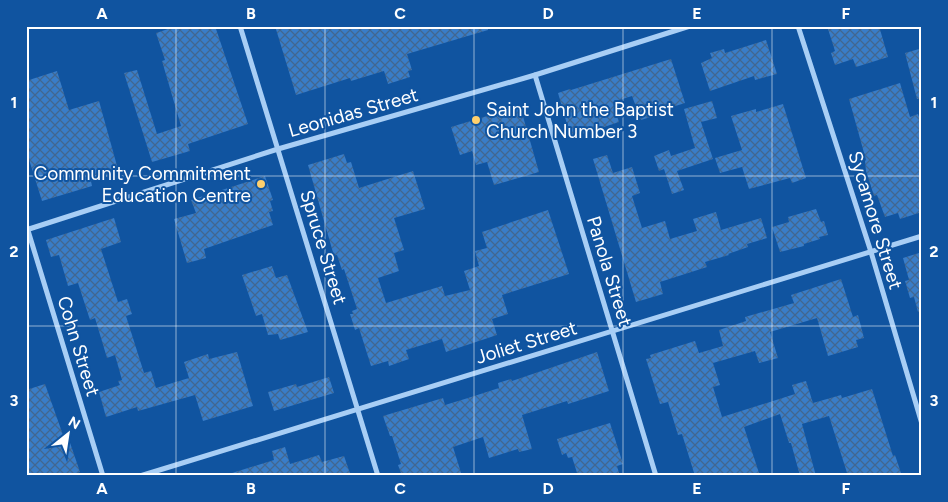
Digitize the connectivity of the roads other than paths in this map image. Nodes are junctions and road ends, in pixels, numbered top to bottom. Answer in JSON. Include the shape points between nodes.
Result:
{"nodes":[{"id":1,"x":240,"y":26,"type":"edge"},
{"id":2,"x":690,"y":26,"type":"edge"},
{"id":3,"x":798,"y":26,"type":"edge"},
{"id":4,"x":535,"y":75,"type":"junction"},
{"id":5,"x":278,"y":149,"type":"junction"},
{"id":6,"x":27,"y":228,"type":"edge"},
{"id":7,"x":922,"y":236,"type":"edge"},
{"id":8,"x":871,"y":252,"type":"junction"},
{"id":9,"x":612,"y":331,"type":"junction"},
{"id":10,"x":358,"y":409,"type":"junction"},
{"id":11,"x":922,"y":424,"type":"edge"},
{"id":12,"x":103,"y":476,"type":"edge"},
{"id":13,"x":140,"y":476,"type":"edge"},
{"id":14,"x":378,"y":476,"type":"edge"},
{"id":15,"x":656,"y":476,"type":"edge"}],
"edges":[{"from":1,"to":5,"type":"street","name":"Spruce Street"},
{"from":2,"to":4,"type":"street","name":"Leonidas Street"},
{"from":3,"to":8,"type":"street","name":"Sycamore Street"},
{"from":4,"to":5,"type":"street","name":"Leonidas Street"},
{"from":4,"to":9,"type":"street","name":"Panola Street"},
{"from":5,"to":6,"type":"street","name":"Leonidas Street"},
{"from":5,"to":10,"type":"street","name":"Spruce Street"},
{"from":6,"to":12,"type":"street","name":"Cohn Street"},
{"from":7,"to":8,"type":"street","name":"Joliet Street"},
{"from":8,"to":9,"type":"street","name":"Joliet Street"},
{"from":8,"to":11,"type":"street","name":"Sycamore Street"},
{"from":9,"to":10,"type":"street","name":"Joliet Street"},
{"from":9,"to":15,"type":"street","name":"Panola Street"},
{"from":10,"to":13,"type":"street","name":"Joliet Street"},
{"from":10,"to":14,"type":"street","name":"Spruce Street"}]}
